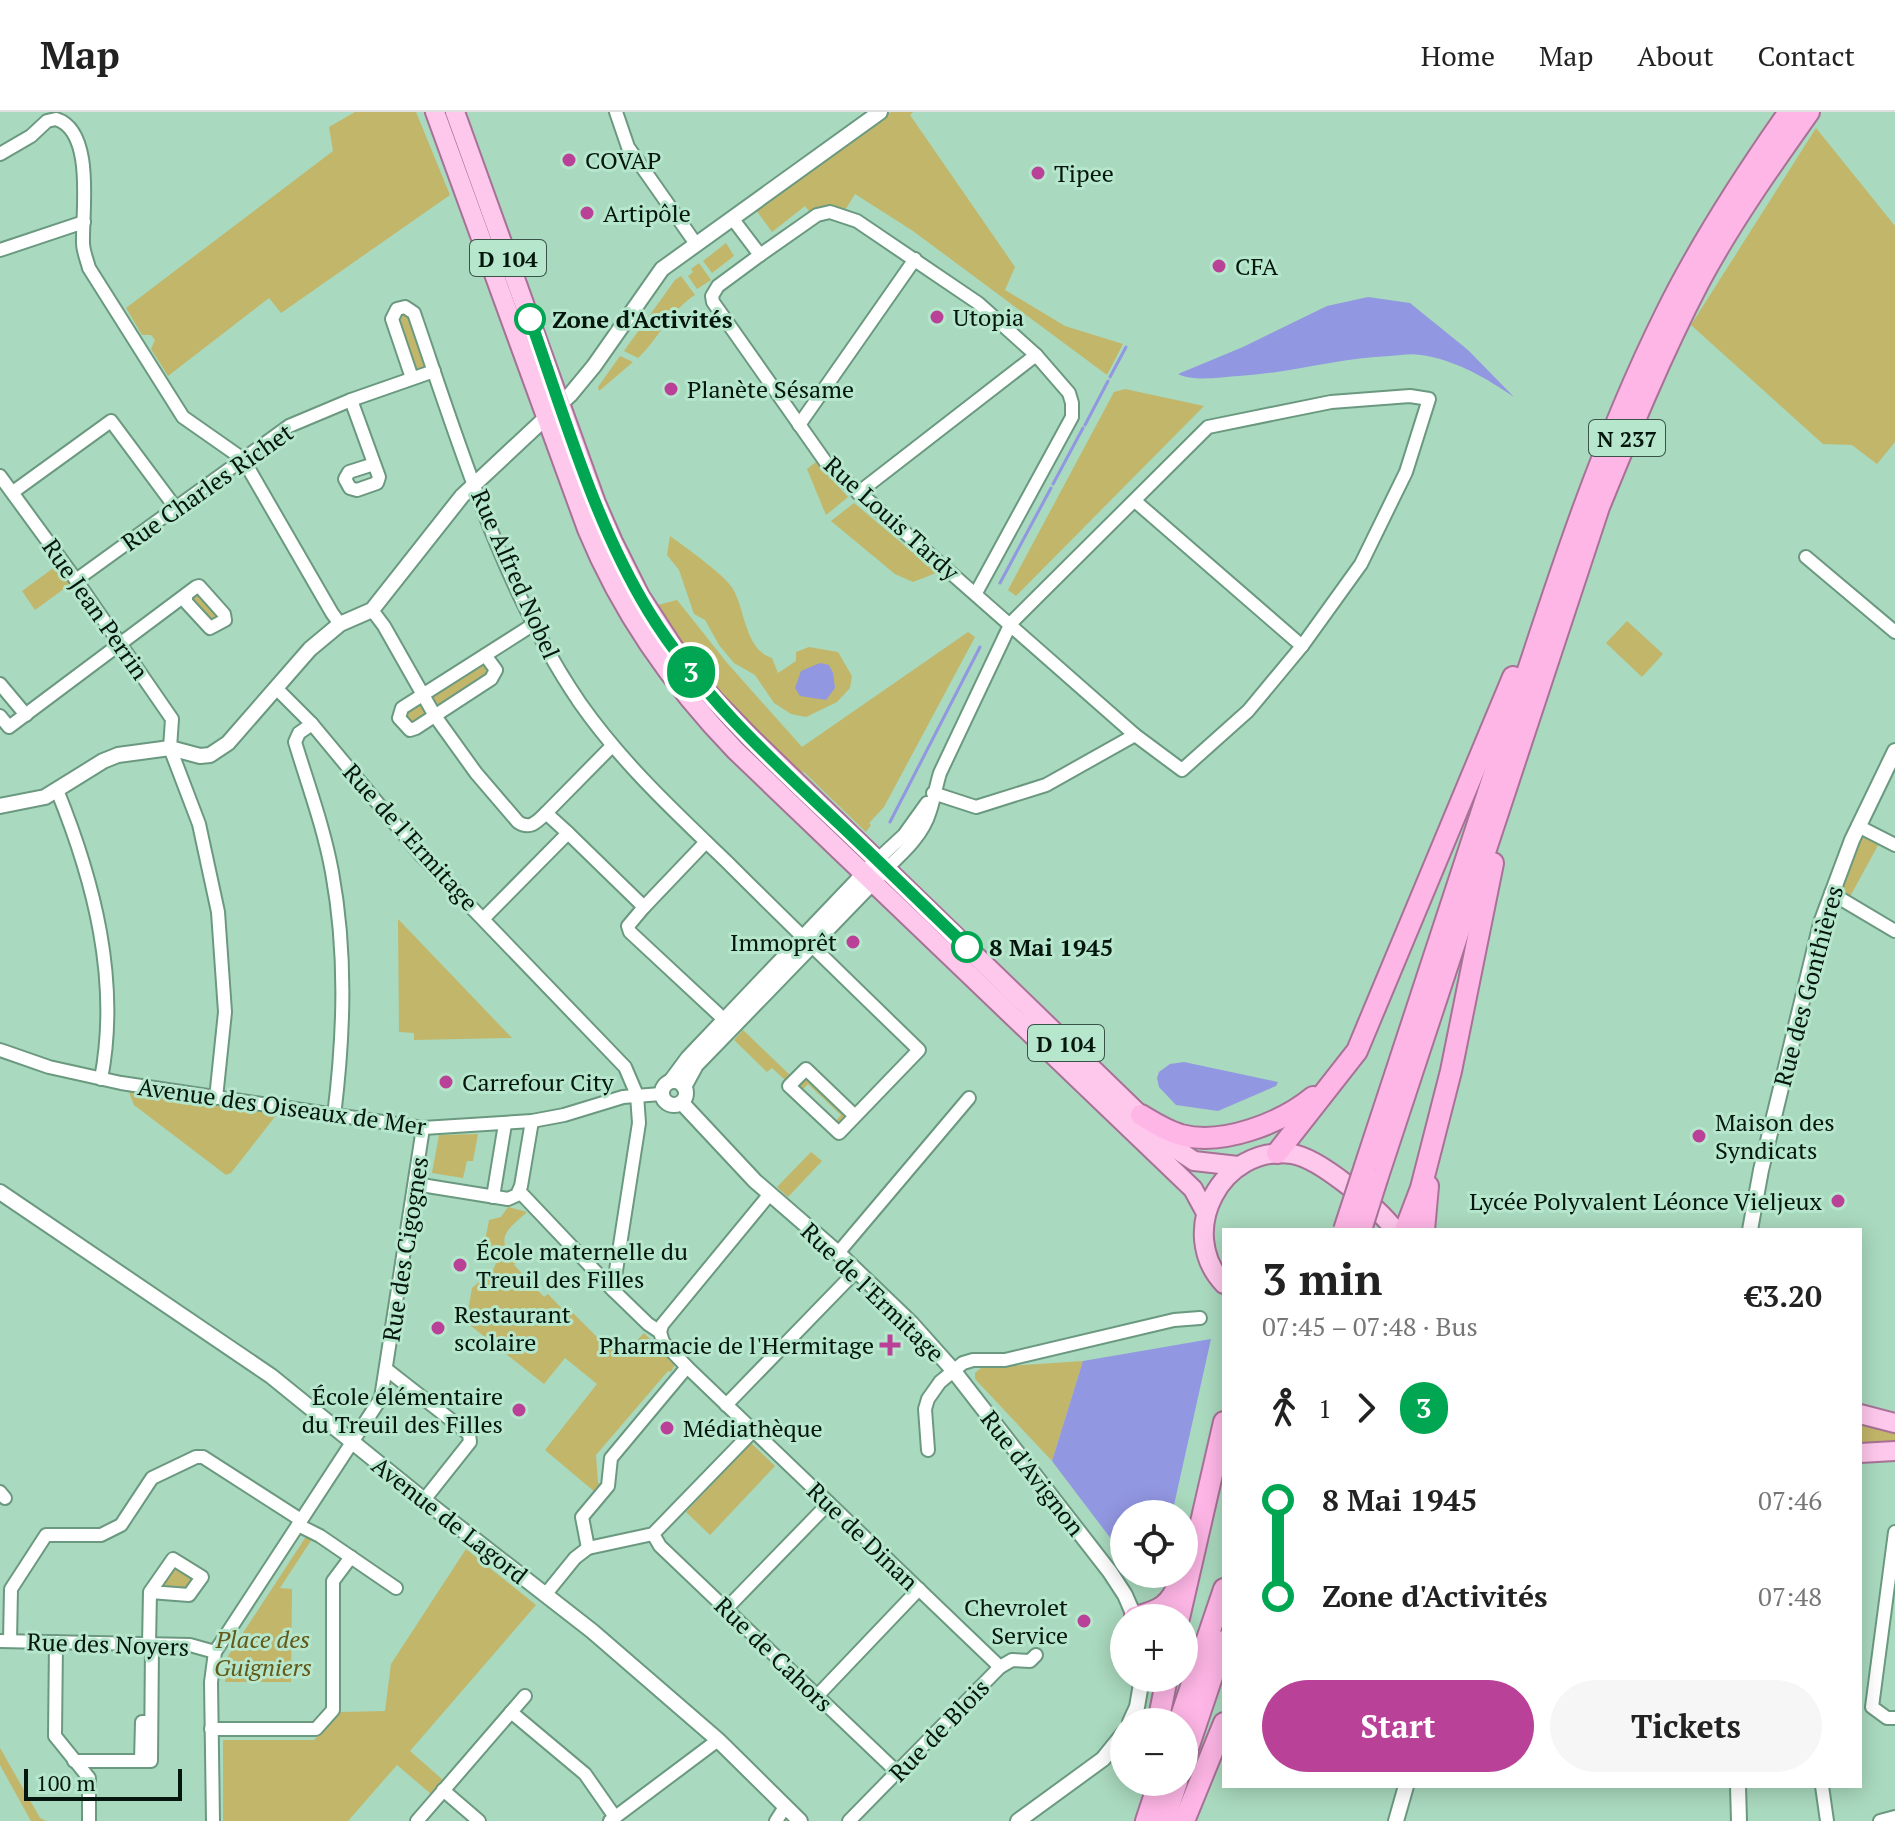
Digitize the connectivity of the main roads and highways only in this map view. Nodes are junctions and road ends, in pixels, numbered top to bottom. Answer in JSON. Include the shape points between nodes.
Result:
{"nodes":[{"id":1,"x":435,"y":112,"type":"edge"},
{"id":2,"x":455,"y":112,"type":"edge"},
{"id":3,"x":1789,"y":112,"type":"edge"},
{"id":4,"x":1809,"y":112,"type":"edge"},
{"id":5,"x":1541,"y":630,"type":"junction"},
{"id":6,"x":1504,"y":792,"type":"junction"},
{"id":7,"x":875,"y":871,"type":"junction"},
{"id":8,"x":1335,"y":1080,"type":"junction"},
{"id":9,"x":1141,"y":1115,"type":"junction"},
{"id":10,"x":1432,"y":1147,"type":"junction"},
{"id":11,"x":1277,"y":1153,"type":"junction"},
{"id":12,"x":1238,"y":1166,"type":"junction"},
{"id":13,"x":1371,"y":1172,"type":"junction"},
{"id":14,"x":1206,"y":1213,"type":"junction"},
{"id":15,"x":1345,"y":1228,"type":"edge"},
{"id":16,"x":1361,"y":1228,"type":"edge"},
{"id":17,"x":1393,"y":1228,"type":"edge"},
{"id":18,"x":1406,"y":1228,"type":"edge"},
{"id":19,"x":1424,"y":1228,"type":"edge"},
{"id":20,"x":1222,"y":1281,"type":"edge"},
{"id":21,"x":1862,"y":1415,"type":"edge"},
{"id":22,"x":1895,"y":1423,"type":"edge"},
{"id":23,"x":1222,"y":1431,"type":"edge"},
{"id":24,"x":1895,"y":1451,"type":"edge"},
{"id":25,"x":1862,"y":1453,"type":"edge"},
{"id":26,"x":1198,"y":1537,"type":"edge"},
{"id":27,"x":1222,"y":1595,"type":"edge"},
{"id":28,"x":1222,"y":1647,"type":"edge"},
{"id":29,"x":1184,"y":1708,"type":"edge"},
{"id":30,"x":1198,"y":1718,"type":"edge"},
{"id":31,"x":1222,"y":1728,"type":"edge"},
{"id":32,"x":1142,"y":1796,"type":"edge"},
{"id":33,"x":1154,"y":1796,"type":"edge"},
{"id":34,"x":1172,"y":1796,"type":"edge"},
{"id":35,"x":1136,"y":1821,"type":"edge"},
{"id":36,"x":1146,"y":1821,"type":"edge"},
{"id":37,"x":1164,"y":1821,"type":"edge"},
{"id":38,"x":1184,"y":1821,"type":"edge"}],
"edges":[{"from":1,"to":7,"type":"main road","number":"D 104","via":[[595,550],[622,604],[656,658],[726,740]]},
{"from":2,"to":7,"type":"main road","number":"D 104","via":[[613,542],[640,596],[730,717]]},
{"from":3,"to":5,"type":"highway","number":"N 237","via":[[1748,170],[1667,312],[1610,438]]},
{"from":4,"to":6,"type":"highway","number":"N 237","via":[[1707,269],[1637,412],[1599,507]]},
{"from":5,"to":8,"type":"highway","via":[[1520,659],[1357,1051]]},
{"from":5,"to":13,"type":"highway","number":"N 237"},
{"from":6,"to":10,"type":"highway","via":[[1503,823]]},
{"from":6,"to":13,"type":"highway","number":"N 237"},
{"from":7,"to":9,"type":"main road","number":"D 104"},
{"from":7,"to":14,"type":"main road","number":"D 104","via":[[1193,1189]]},
{"from":8,"to":9,"type":"highway","via":[[1298,1109],[1223,1135],[1181,1135]]},
{"from":8,"to":11,"type":"highway"},
{"from":9,"to":12,"type":"main road","number":"D 104","via":[[1184,1156],[1205,1164]]},
{"from":10,"to":18,"type":"highway"},
{"from":10,"to":19,"type":"highway"},
{"from":11,"to":12,"type":"main road"},
{"from":11,"to":17,"type":"main road","via":[[1302,1156],[1325,1168]]},
{"from":12,"to":14,"type":"main road","via":[[1218,1186]]},
{"from":13,"to":15,"type":"highway","number":"N 237","bridge":true},
{"from":13,"to":16,"type":"highway","number":"N 237","bridge":true},
{"from":14,"to":20,"type":"main road","via":[[1205,1247]]},
{"from":21,"to":22,"type":"main road"},
{"from":23,"to":26,"type":"highway"},
{"from":24,"to":25,"type":"main road"},
{"from":27,"to":29,"type":"highway"},
{"from":28,"to":30,"type":"highway"},
{"from":31,"to":38,"type":"highway"},
{"from":32,"to":35,"type":"highway"},
{"from":33,"to":36,"type":"highway"},
{"from":34,"to":37,"type":"highway"}]}
